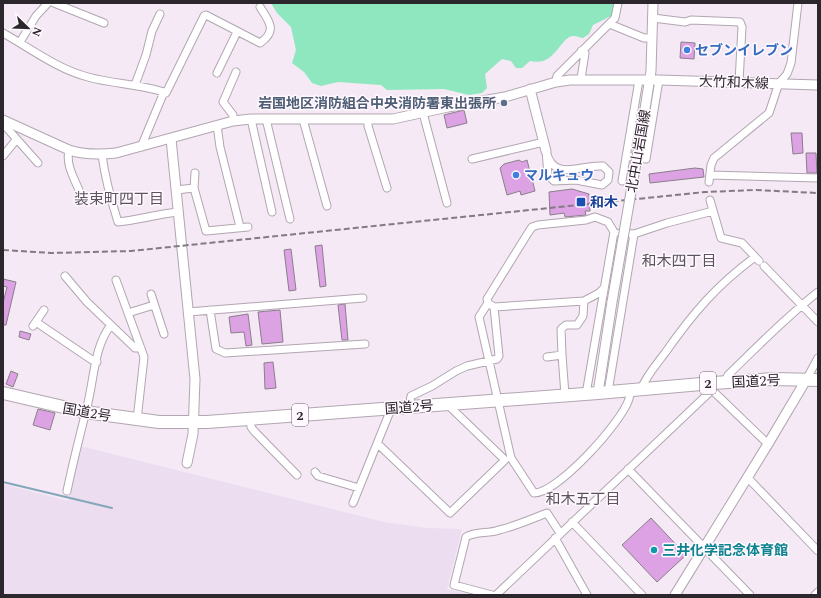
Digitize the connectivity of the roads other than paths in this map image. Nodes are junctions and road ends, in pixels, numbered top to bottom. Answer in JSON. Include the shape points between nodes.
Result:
{"nodes":[{"id":1,"x":48,"y":3,"type":"edge"},
{"id":2,"x":54,"y":3,"type":"edge"},
{"id":3,"x":618,"y":3,"type":"edge"},
{"id":4,"x":653,"y":3,"type":"edge"},
{"id":5,"x":798,"y":3,"type":"edge"},
{"id":6,"x":260,"y":7,"type":"dead end"},
{"id":7,"x":160,"y":14,"type":"dead end"},
{"id":8,"x":653,"y":18,"type":"junction"},
{"id":9,"x":104,"y":23,"type":"dead end"},
{"id":10,"x":610,"y":23,"type":"junction"},
{"id":11,"x":237,"y":32,"type":"junction"},
{"id":12,"x":3,"y":33,"type":"edge"},
{"id":13,"x":652,"y":38,"type":"junction"},
{"id":14,"x":20,"y":42,"type":"junction"},
{"id":15,"x":581,"y":51,"type":"junction"},
{"id":16,"x":236,"y":72,"type":"dead end"},
{"id":17,"x":217,"y":73,"type":"dead end"},
{"id":18,"x":581,"y":79,"type":"junction"},
{"id":19,"x":639,"y":80,"type":"junction"},
{"id":20,"x":650,"y":80,"type":"junction"},
{"id":21,"x":659,"y":80,"type":"junction"},
{"id":22,"x":556,"y":82,"type":"junction"},
{"id":23,"x":739,"y":82,"type":"junction"},
{"id":24,"x":779,"y":83,"type":"junction"},
{"id":25,"x":135,"y":85,"type":"junction"},
{"id":26,"x":818,"y":85,"type":"edge"},
{"id":27,"x":530,"y":89,"type":"junction"},
{"id":28,"x":164,"y":92,"type":"junction"},
{"id":29,"x":423,"y":113,"type":"junction"},
{"id":30,"x":251,"y":119,"type":"junction"},
{"id":31,"x":266,"y":119,"type":"junction"},
{"id":32,"x":304,"y":119,"type":"junction"},
{"id":33,"x":368,"y":120,"type":"junction"},
{"id":34,"x":5,"y":121,"type":"edge"},
{"id":35,"x":233,"y":121,"type":"junction"},
{"id":36,"x":217,"y":125,"type":"junction"},
{"id":37,"x":171,"y":139,"type":"junction"},
{"id":38,"x":16,"y":140,"type":"junction"},
{"id":39,"x":140,"y":147,"type":"junction"},
{"id":40,"x":545,"y":147,"type":"junction"},
{"id":41,"x":69,"y":150,"type":"junction"},
{"id":42,"x":102,"y":155,"type":"junction"},
{"id":43,"x":3,"y":156,"type":"edge"},
{"id":44,"x":626,"y":156,"type":"junction"},
{"id":45,"x":472,"y":159,"type":"dead end"},
{"id":46,"x":38,"y":163,"type":"dead end"},
{"id":47,"x":195,"y":173,"type":"dead end"},
{"id":48,"x":818,"y":178,"type":"edge"},
{"id":49,"x":622,"y":180,"type":"dead end"},
{"id":50,"x":194,"y":188,"type":"junction"},
{"id":51,"x":387,"y":188,"type":"dead end"},
{"id":52,"x":176,"y":190,"type":"junction"},
{"id":53,"x":82,"y":198,"type":"dead end"},
{"id":54,"x":710,"y":200,"type":"dead end"},
{"id":55,"x":447,"y":203,"type":"dead end"},
{"id":56,"x":327,"y":206,"type":"dead end"},
{"id":57,"x":713,"y":211,"type":"junction"},
{"id":58,"x":178,"y":212,"type":"junction"},
{"id":59,"x":272,"y":212,"type":"dead end"},
{"id":60,"x":290,"y":219,"type":"dead end"},
{"id":61,"x":614,"y":232,"type":"junction"},
{"id":62,"x":634,"y":234,"type":"junction"},
{"id":63,"x":759,"y":261,"type":"junction"},
{"id":64,"x":65,"y":276,"type":"dead end"},
{"id":65,"x":116,"y":280,"type":"dead end"},
{"id":66,"x":604,"y":288,"type":"junction"},
{"id":67,"x":818,"y":292,"type":"edge"},
{"id":68,"x":151,"y":294,"type":"dead end"},
{"id":69,"x":363,"y":298,"type":"dead end"},
{"id":70,"x":584,"y":301,"type":"junction"},
{"id":71,"x":802,"y":304,"type":"junction"},
{"id":72,"x":154,"y":305,"type":"junction"},
{"id":73,"x":491,"y":305,"type":"junction"},
{"id":74,"x":44,"y":310,"type":"dead end"},
{"id":75,"x":210,"y":310,"type":"junction"},
{"id":76,"x":188,"y":312,"type":"junction"},
{"id":77,"x":128,"y":313,"type":"junction"},
{"id":78,"x":818,"y":322,"type":"edge"},
{"id":79,"x":111,"y":325,"type":"junction"},
{"id":80,"x":164,"y":334,"type":"dead end"},
{"id":81,"x":365,"y":344,"type":"dead end"},
{"id":82,"x":141,"y":348,"type":"junction"},
{"id":83,"x":562,"y":355,"type":"junction"},
{"id":84,"x":547,"y":357,"type":"dead end"},
{"id":85,"x":818,"y":358,"type":"edge"},
{"id":86,"x":488,"y":361,"type":"junction"},
{"id":87,"x":97,"y":362,"type":"junction"},
{"id":88,"x":812,"y":380,"type":"edge"},
{"id":89,"x":717,"y":385,"type":"junction"},
{"id":90,"x":636,"y":390,"type":"junction"},
{"id":91,"x":3,"y":393,"type":"edge"},
{"id":92,"x":598,"y":393,"type":"junction"},
{"id":93,"x":565,"y":395,"type":"junction"},
{"id":94,"x":497,"y":400,"type":"junction"},
{"id":95,"x":447,"y":404,"type":"junction"},
{"id":96,"x":392,"y":408,"type":"junction"},
{"id":97,"x":409,"y":408,"type":"junction"},
{"id":98,"x":85,"y":412,"type":"junction"},
{"id":99,"x":250,"y":419,"type":"junction"},
{"id":100,"x":137,"y":420,"type":"junction"},
{"id":101,"x":194,"y":422,"type":"junction"},
{"id":102,"x":378,"y":444,"type":"junction"},
{"id":103,"x":768,"y":444,"type":"junction"},
{"id":104,"x":187,"y":463,"type":"dead end"},
{"id":105,"x":628,"y":469,"type":"junction"},
{"id":106,"x":315,"y":472,"type":"dead end"},
{"id":107,"x":297,"y":475,"type":"dead end"},
{"id":108,"x":748,"y":478,"type":"junction"},
{"id":109,"x":359,"y":488,"type":"junction"},
{"id":110,"x":67,"y":491,"type":"dead end"},
{"id":111,"x":353,"y":503,"type":"dead end"},
{"id":112,"x":572,"y":522,"type":"junction"},
{"id":113,"x":558,"y":535,"type":"junction"},
{"id":114,"x":705,"y":547,"type":"junction"},
{"id":115,"x":818,"y":551,"type":"edge"},
{"id":116,"x":818,"y":592,"type":"edge"},
{"id":117,"x":492,"y":595,"type":"edge"},
{"id":118,"x":496,"y":595,"type":"edge"},
{"id":119,"x":587,"y":595,"type":"edge"},
{"id":120,"x":642,"y":595,"type":"edge"},
{"id":121,"x":675,"y":595,"type":"edge"},
{"id":122,"x":750,"y":595,"type":"edge"},
{"id":123,"x":815,"y":595,"type":"edge"}],
"edges":[{"from":1,"to":14,"type":"street","via":[[36,16]]},
{"from":2,"to":9,"type":"street"},
{"from":3,"to":10,"type":"street","via":[[615,18]]},
{"from":4,"to":8,"type":"street","name":"北中山岩国線"},
{"from":5,"to":24,"type":"street","via":[[792,63]]},
{"from":6,"to":11,"type":"street","via":[[271,24],[265,40],[258,43]]},
{"from":7,"to":25,"type":"street"},
{"from":8,"to":13,"type":"street","name":"北中山岩国線"},
{"from":8,"to":23,"type":"street","via":[[685,22],[740,22],[742,27]]},
{"from":10,"to":13,"type":"street","via":[[644,38]]},
{"from":10,"to":15,"type":"street"},
{"from":11,"to":17,"type":"street"},
{"from":11,"to":28,"type":"street","via":[[204,16],[166,93]]},
{"from":12,"to":14,"type":"street"},
{"from":13,"to":20,"type":"street","name":"北中山岩国線"},
{"from":14,"to":25,"type":"street","via":[[62,68],[78,74]]},
{"from":15,"to":18,"type":"street","via":[[586,53]]},
{"from":15,"to":22,"type":"street","via":[[557,76]]},
{"from":16,"to":35,"type":"street","via":[[223,102],[233,116]]},
{"from":18,"to":19,"type":"street","name":"大竹和木線"},
{"from":18,"to":22,"type":"street","name":"大竹和木線"},
{"from":19,"to":20,"type":"street","name":"大竹和木線"},
{"from":19,"to":44,"type":"street"},
{"from":20,"to":21,"type":"street","name":"大竹和木線"},
{"from":20,"to":92,"type":"street","name":"北中山岩国線","bridge":true},
{"from":21,"to":23,"type":"street","name":"大竹和木線"},
{"from":21,"to":44,"type":"street","via":[[646,159]]},
{"from":22,"to":27,"type":"street","name":"大竹和木線"},
{"from":23,"to":24,"type":"street","name":"大竹和木線"},
{"from":24,"to":26,"type":"street","name":"大竹和木線"},
{"from":24,"to":48,"type":"street","via":[[768,112],[714,158],[710,179]]},
{"from":25,"to":28,"type":"street"},
{"from":27,"to":29,"type":"street","name":"大竹和木線","via":[[505,97]]},
{"from":27,"to":40,"type":"street"},
{"from":28,"to":39,"type":"street"},
{"from":29,"to":33,"type":"street","name":"大竹和木線","via":[[393,120]]},
{"from":29,"to":55,"type":"street"},
{"from":30,"to":31,"type":"street","name":"大竹和木線"},
{"from":30,"to":35,"type":"street","name":"大竹和木線"},
{"from":30,"to":59,"type":"street"},
{"from":31,"to":32,"type":"street","name":"大竹和木線"},
{"from":31,"to":60,"type":"street"},
{"from":32,"to":33,"type":"street","name":"大竹和木線"},
{"from":32,"to":56,"type":"street"},
{"from":33,"to":51,"type":"street"},
{"from":34,"to":38,"type":"street","via":[[6,127]]},
{"from":34,"to":41,"type":"street","name":"大竹和木線"},
{"from":35,"to":36,"type":"street","name":"大竹和木線"},
{"from":36,"to":37,"type":"street","name":"大竹和木線"},
{"from":36,"to":50,"type":"street","via":[[220,147],[244,227],[206,231]]},
{"from":37,"to":39,"type":"street","name":"大竹和木線"},
{"from":37,"to":52,"type":"street"},
{"from":38,"to":43,"type":"street"},
{"from":38,"to":46,"type":"street"},
{"from":39,"to":42,"type":"street","name":"大竹和木線"},
{"from":40,"to":40,"type":"street","via":[[550,162],[556,168],[566,170],[603,166],[609,172],[608,180],[602,185],[576,180],[554,182],[548,175]]},
{"from":40,"to":45,"type":"street"},
{"from":41,"to":42,"type":"street","name":"大竹和木線","via":[[80,154]]},
{"from":41,"to":53,"type":"street","via":[[67,156],[71,174],[77,182]]},
{"from":42,"to":58,"type":"street","via":[[108,181],[107,188],[118,222]]},
{"from":44,"to":49,"type":"street"},
{"from":47,"to":50,"type":"street"},
{"from":50,"to":52,"type":"street"},
{"from":52,"to":58,"type":"street"},
{"from":54,"to":57,"type":"street"},
{"from":57,"to":62,"type":"street"},
{"from":57,"to":63,"type":"street","via":[[721,238],[742,243]]},
{"from":58,"to":76,"type":"street"},
{"from":61,"to":62,"type":"street"},
{"from":61,"to":66,"type":"street"},
{"from":61,"to":73,"type":"street","via":[[608,222],[596,217],[532,227],[487,298]]},
{"from":62,"to":92,"type":"street","via":[[626,284]]},
{"from":63,"to":71,"type":"street"},
{"from":63,"to":90,"type":"street","via":[[718,287],[700,305]]},
{"from":64,"to":79,"type":"street"},
{"from":65,"to":77,"type":"street"},
{"from":66,"to":70,"type":"street","via":[[599,294]]},
{"from":66,"to":92,"type":"street"},
{"from":67,"to":71,"type":"street"},
{"from":68,"to":72,"type":"street"},
{"from":69,"to":75,"type":"street"},
{"from":70,"to":73,"type":"street"},
{"from":70,"to":83,"type":"street","via":[[583,316],[577,325],[566,325],[561,329]]},
{"from":71,"to":78,"type":"street"},
{"from":71,"to":89,"type":"street"},
{"from":72,"to":77,"type":"street"},
{"from":72,"to":80,"type":"street"},
{"from":73,"to":86,"type":"street","via":[[479,317]]},
{"from":73,"to":86,"type":"street","via":[[499,356]]},
{"from":74,"to":87,"type":"street","via":[[35,324]]},
{"from":75,"to":76,"type":"street"},
{"from":75,"to":81,"type":"street","via":[[216,349],[225,353]]},
{"from":76,"to":101,"type":"street","via":[[195,378]]},
{"from":77,"to":82,"type":"street"},
{"from":79,"to":82,"type":"street","via":[[135,348]]},
{"from":79,"to":87,"type":"street","via":[[99,346]]},
{"from":82,"to":100,"type":"street","via":[[144,363]]},
{"from":83,"to":84,"type":"street"},
{"from":83,"to":93,"type":"street"},
{"from":85,"to":88,"type":"street"},
{"from":86,"to":94,"type":"street"},
{"from":86,"to":97,"type":"street","via":[[456,371],[411,396]]},
{"from":87,"to":98,"type":"street"},
{"from":88,"to":89,"type":"highway","name":"国道2号","number":"2","via":[[774,379]]},
{"from":88,"to":103,"type":"street"},
{"from":89,"to":90,"type":"highway","name":"国道2号","number":"2"},
{"from":89,"to":103,"type":"street"},
{"from":89,"to":105,"type":"street"},
{"from":90,"to":92,"type":"highway","name":"国道2号","number":"2"},
{"from":90,"to":94,"type":"street","via":[[598,443],[565,476],[537,493],[532,490],[511,458]]},
{"from":91,"to":98,"type":"highway","name":"国道2号","number":"2"},
{"from":92,"to":93,"type":"highway","name":"国道2号","number":"2"},
{"from":93,"to":94,"type":"highway","name":"国道2号","number":"2"},
{"from":94,"to":95,"type":"highway","name":"国道2号","number":"2"},
{"from":95,"to":97,"type":"highway","name":"国道2号","number":"2"},
{"from":95,"to":102,"type":"street","via":[[505,460],[450,513]]},
{"from":96,"to":97,"type":"highway","name":"国道2号","number":"2"},
{"from":96,"to":99,"type":"highway","name":"国道2号","number":"2"},
{"from":96,"to":102,"type":"street"},
{"from":98,"to":100,"type":"highway","name":"国道2号","number":"2"},
{"from":98,"to":110,"type":"street"},
{"from":99,"to":101,"type":"highway","name":"国道2号","number":"2"},
{"from":99,"to":107,"type":"street","via":[[255,432]]},
{"from":100,"to":101,"type":"highway","name":"国道2号","number":"2"},
{"from":101,"to":104,"type":"street"},
{"from":102,"to":109,"type":"street"},
{"from":103,"to":108,"type":"street"},
{"from":105,"to":112,"type":"street"},
{"from":105,"to":114,"type":"street"},
{"from":106,"to":109,"type":"street","via":[[318,476]]},
{"from":108,"to":114,"type":"street"},
{"from":108,"to":115,"type":"street"},
{"from":109,"to":111,"type":"street"},
{"from":112,"to":113,"type":"street"},
{"from":112,"to":120,"type":"street"},
{"from":113,"to":117,"type":"street","via":[[547,513],[503,529],[466,537],[454,585]]},
{"from":113,"to":118,"type":"street"},
{"from":113,"to":119,"type":"street"},
{"from":114,"to":121,"type":"street"},
{"from":114,"to":122,"type":"street"},
{"from":116,"to":123,"type":"street"}]}
